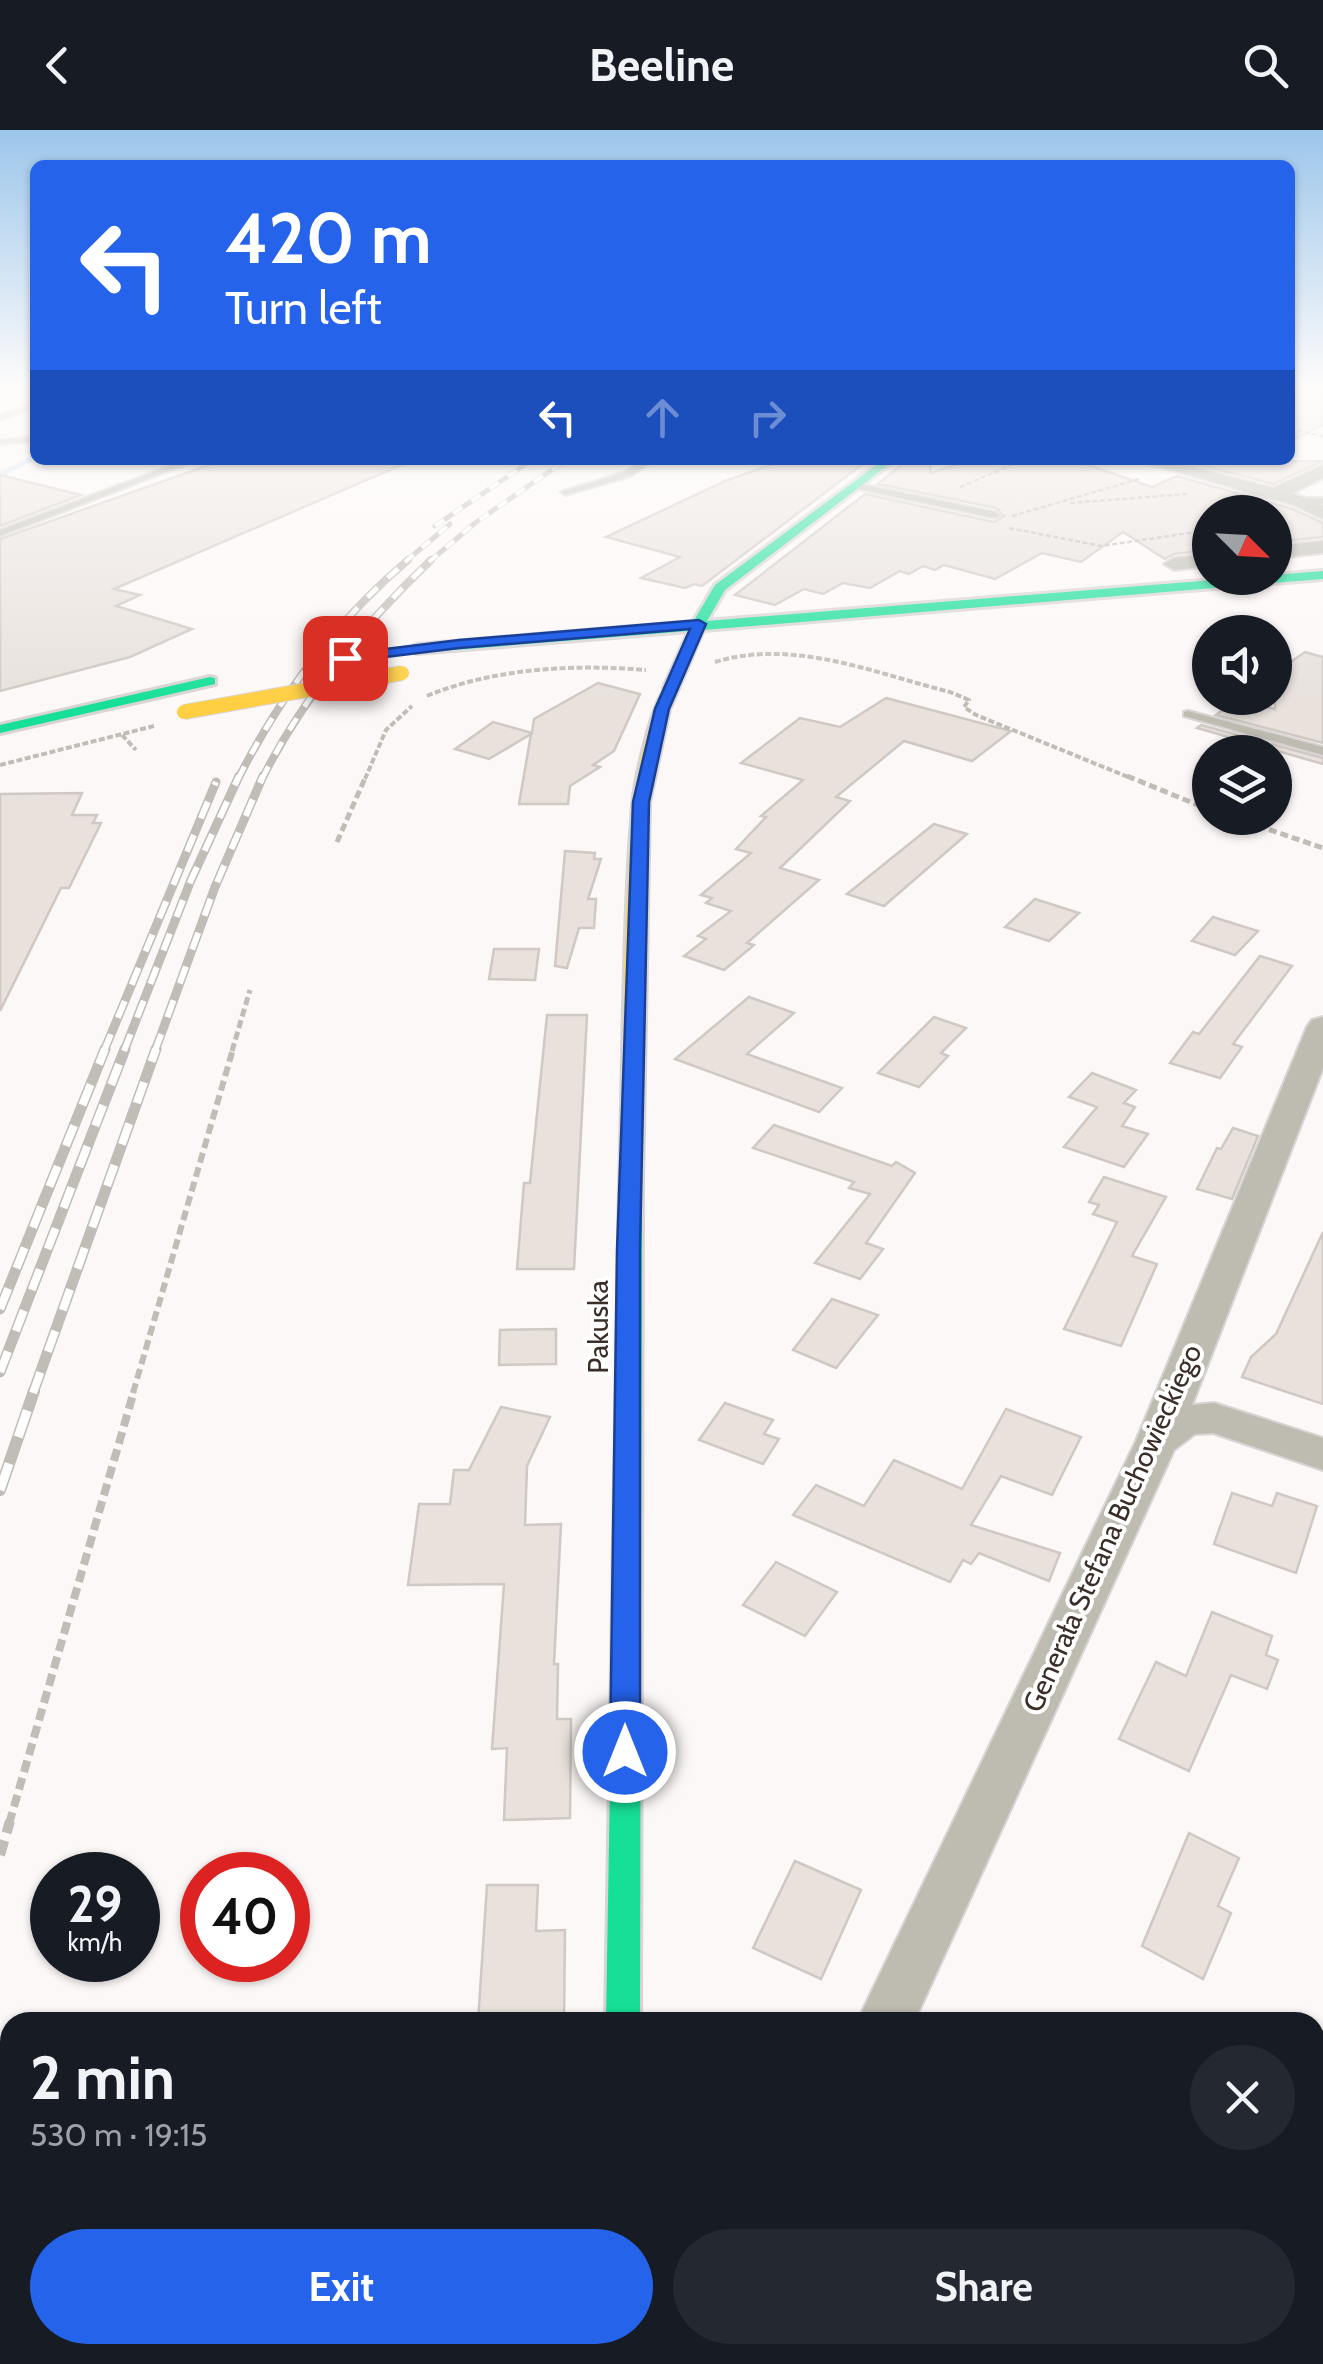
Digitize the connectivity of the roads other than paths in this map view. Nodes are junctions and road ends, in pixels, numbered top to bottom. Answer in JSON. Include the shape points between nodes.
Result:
{"nodes":[{"id":1,"x":104,"y":493,"type":"edge"},
{"id":2,"x":846,"y":493,"type":"edge"},
{"id":3,"x":890,"y":493,"type":"edge"},
{"id":4,"x":1276,"y":494,"type":"edge"},
{"id":5,"x":1301,"y":501,"type":"junction"},
{"id":6,"x":1323,"y":502,"type":"edge"},
{"id":7,"x":1323,"y":514,"type":"edge"},
{"id":8,"x":1000,"y":517,"type":"road end"},
{"id":9,"x":0,"y":532,"type":"edge"},
{"id":10,"x":1323,"y":547,"type":"edge"},
{"id":11,"x":1292,"y":550,"type":"edge"},
{"id":12,"x":1192,"y":562,"type":"edge"},
{"id":13,"x":1174,"y":564,"type":"dead end"},
{"id":14,"x":1323,"y":576,"type":"edge"},
{"id":15,"x":696,"y":632,"type":"junction"},
{"id":16,"x":371,"y":654,"type":"dead end"},
{"id":17,"x":240,"y":675,"type":"dead end"},
{"id":18,"x":1188,"y":714,"type":"dead end"},
{"id":19,"x":159,"y":721,"type":"road end"},
{"id":20,"x":0,"y":728,"type":"edge"},
{"id":21,"x":1323,"y":751,"type":"edge"},
{"id":22,"x":1323,"y":1027,"type":"edge"},
{"id":23,"x":1157,"y":1441,"type":"junction"},
{"id":24,"x":1323,"y":1454,"type":"edge"},
{"id":25,"x":623,"y":2012,"type":"edge"},
{"id":26,"x":890,"y":2012,"type":"edge"}],
"edges":[{"from":1,"to":9,"type":"lane"},
{"from":2,"to":15,"type":"street","name":"Pakuska","via":[[726,582]]},
{"from":3,"to":8,"type":"lane"},
{"from":4,"to":5,"type":"street"},
{"from":5,"to":6,"type":"lane"},
{"from":5,"to":7,"type":"street"},
{"from":10,"to":11,"type":"street"},
{"from":12,"to":13,"type":"street"},
{"from":14,"to":15,"type":"street","via":[[1130,592],[1000,616]]},
{"from":15,"to":16,"type":"street"},
{"from":15,"to":19,"type":"street","bridge":true,"via":[[402,672]]},
{"from":15,"to":25,"type":"street","name":"Pakuska","via":[[662,709],[641,802],[629,1250]]},
{"from":17,"to":20,"type":"street"},
{"from":18,"to":21,"type":"lane"},
{"from":22,"to":23,"type":"street","name":"Generała Stefana Buchowieckiego"},
{"from":23,"to":24,"type":"street","via":[[1185,1420],[1214,1418]]},
{"from":23,"to":26,"type":"street","name":"Generała Stefana Buchowieckiego"}]}
